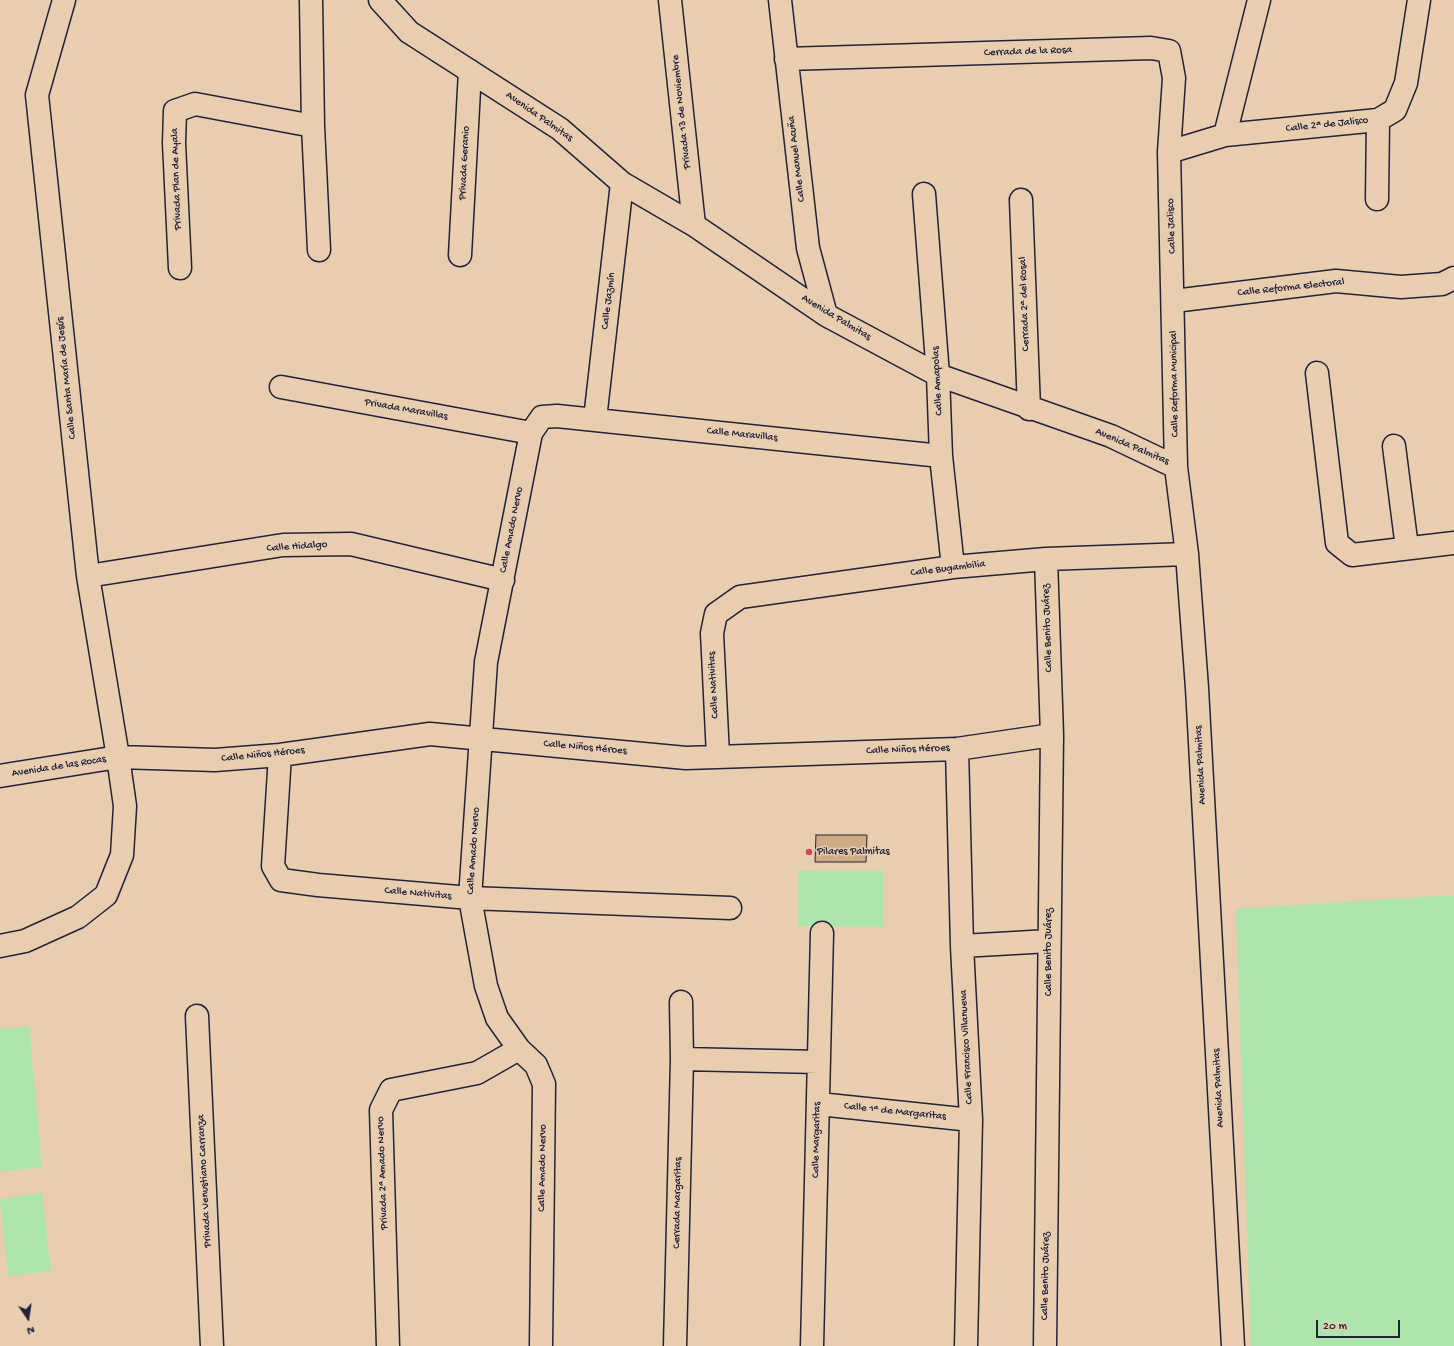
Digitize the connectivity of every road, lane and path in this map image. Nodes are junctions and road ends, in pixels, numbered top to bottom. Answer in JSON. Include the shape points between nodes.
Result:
{"nodes":[{"id":1,"x":64,"y":0,"type":"edge"},
{"id":2,"x":311,"y":0,"type":"edge"},
{"id":3,"x":380,"y":0,"type":"edge"},
{"id":4,"x":670,"y":0,"type":"edge"},
{"id":5,"x":780,"y":0,"type":"edge"},
{"id":6,"x":1259,"y":0,"type":"edge"},
{"id":7,"x":1419,"y":0,"type":"edge"},
{"id":8,"x":786,"y":59,"type":"junction"},
{"id":9,"x":470,"y":71,"type":"junction"},
{"id":10,"x":1378,"y":120,"type":"junction"},
{"id":11,"x":313,"y":126,"type":"junction"},
{"id":12,"x":1225,"y":135,"type":"junction"},
{"id":13,"x":1169,"y":152,"type":"junction"},
{"id":14,"x":622,"y":183,"type":"junction"},
{"id":15,"x":924,"y":194,"type":"dead end"},
{"id":16,"x":1377,"y":199,"type":"dead end"},
{"id":17,"x":1021,"y":200,"type":"dead end"},
{"id":18,"x":694,"y":225,"type":"junction"},
{"id":19,"x":318,"y":250,"type":"dead end"},
{"id":20,"x":460,"y":255,"type":"dead end"},
{"id":21,"x":180,"y":268,"type":"dead end"},
{"id":22,"x":1454,"y":278,"type":"edge"},
{"id":23,"x":1174,"y":301,"type":"junction"},
{"id":24,"x":826,"y":315,"type":"junction"},
{"id":25,"x":1317,"y":373,"type":"dead end"},
{"id":26,"x":938,"y":375,"type":"junction"},
{"id":27,"x":281,"y":387,"type":"dead end"},
{"id":28,"x":1029,"y":408,"type":"junction"},
{"id":29,"x":595,"y":419,"type":"junction"},
{"id":30,"x":536,"y":425,"type":"junction"},
{"id":31,"x":1394,"y":446,"type":"dead end"},
{"id":32,"x":941,"y":456,"type":"junction"},
{"id":33,"x":1176,"y":466,"type":"junction"},
{"id":34,"x":1454,"y":543,"type":"edge"},
{"id":35,"x":1407,"y":548,"type":"junction"},
{"id":36,"x":1187,"y":554,"type":"junction"},
{"id":37,"x":1046,"y":559,"type":"junction"},
{"id":38,"x":953,"y":567,"type":"junction"},
{"id":39,"x":88,"y":576,"type":"junction"},
{"id":40,"x":502,"y":580,"type":"junction"},
{"id":41,"x":716,"y":614,"type":"joint"},
{"id":42,"x":1052,"y":735,"type":"junction"},
{"id":43,"x":482,"y":738,"type":"junction"},
{"id":44,"x":957,"y":749,"type":"junction"},
{"id":45,"x":280,"y":755,"type":"junction"},
{"id":46,"x":718,"y":756,"type":"junction"},
{"id":47,"x":118,"y":758,"type":"junction"},
{"id":48,"x":0,"y":776,"type":"edge"},
{"id":49,"x":470,"y":898,"type":"junction"},
{"id":50,"x":730,"y":908,"type":"dead end"},
{"id":51,"x":822,"y":933,"type":"dead end"},
{"id":52,"x":1049,"y":941,"type":"junction"},
{"id":53,"x":0,"y":946,"type":"edge"},
{"id":54,"x":962,"y":946,"type":"junction"},
{"id":55,"x":681,"y":1002,"type":"dead end"},
{"id":56,"x":197,"y":1016,"type":"dead end"},
{"id":57,"x":519,"y":1049,"type":"junction"},
{"id":58,"x":682,"y":1060,"type":"junction"},
{"id":59,"x":819,"y":1062,"type":"junction"},
{"id":60,"x":818,"y":1104,"type":"junction"},
{"id":61,"x":971,"y":1120,"type":"junction"},
{"id":62,"x":212,"y":1346,"type":"edge"},
{"id":63,"x":388,"y":1346,"type":"edge"},
{"id":64,"x":541,"y":1346,"type":"edge"},
{"id":65,"x":675,"y":1346,"type":"edge"},
{"id":66,"x":812,"y":1346,"type":"edge"},
{"id":67,"x":966,"y":1346,"type":"edge"},
{"id":68,"x":1045,"y":1346,"type":"edge"},
{"id":69,"x":1233,"y":1346,"type":"edge"}],
"edges":[{"from":1,"to":39,"type":"street","name":"Calle Santa María de Jesús","via":[[37,95]]},
{"from":2,"to":11,"type":"street"},
{"from":3,"to":9,"type":"street","name":"Avenida Palmitas","via":[[409,32]]},
{"from":4,"to":18,"type":"street","name":"Privada 13 de Noviembre"},
{"from":5,"to":8,"type":"street","name":"Calle Manuel Acuña"},
{"from":6,"to":12,"type":"street"},
{"from":7,"to":10,"type":"street","name":"Calle 2ª de Jalisco","via":[[1406,82],[1395,110]]},
{"from":8,"to":13,"type":"street","name":"Cerrada de la Rosa","via":[[1151,48],[1169,51],[1174,78]]},
{"from":8,"to":24,"type":"street","name":"Calle Manuel Acuña","via":[[808,248]]},
{"from":9,"to":14,"type":"street","name":"Avenida Palmitas","via":[[560,129]]},
{"from":9,"to":20,"type":"street","name":"Privada Geranio"},
{"from":10,"to":12,"type":"street","name":"Calle 2ª de Jalisco"},
{"from":10,"to":16,"type":"street"},
{"from":11,"to":19,"type":"street"},
{"from":11,"to":21,"type":"street","name":"Privada Plan de Ayala","via":[[195,104],[175,111],[174,143]]},
{"from":12,"to":13,"type":"street","name":"Calle 2ª de Jalisco"},
{"from":13,"to":23,"type":"street","name":"Calle Jalisco"},
{"from":14,"to":18,"type":"street","name":"Avenida Palmitas"},
{"from":14,"to":29,"type":"street","name":"Calle Jazmín"},
{"from":15,"to":26,"type":"street","name":"Calle Amapolas"},
{"from":17,"to":28,"type":"street","name":"Cerrada 2ª del Rosal"},
{"from":18,"to":24,"type":"street","name":"Avenida Palmitas"},
{"from":22,"to":23,"type":"street","name":"Calle Reforma Electoral","via":[[1442,284],[1402,287],[1336,281]]},
{"from":23,"to":33,"type":"street","name":"Calle Reforma Municipal"},
{"from":24,"to":26,"type":"street","name":"Avenida Palmitas"},
{"from":25,"to":35,"type":"street","via":[[1336,542],[1352,555]]},
{"from":26,"to":28,"type":"street","name":"Avenida Palmitas"},
{"from":26,"to":32,"type":"street","name":"Calle Amapolas"},
{"from":27,"to":30,"type":"street","name":"Privada Maravillas"},
{"from":28,"to":33,"type":"street","name":"Avenida Palmitas","via":[[1111,436]]},
{"from":29,"to":30,"type":"street","name":"Calle Maravillas","via":[[557,416]]},
{"from":29,"to":32,"type":"street","name":"Calle Maravillas"},
{"from":30,"to":40,"type":"street","name":"Calle Amado Nervo"},
{"from":31,"to":35,"type":"street"},
{"from":32,"to":38,"type":"street","name":"Calle Amapolas"},
{"from":33,"to":36,"type":"street","name":"Avenida Palmitas"},
{"from":34,"to":35,"type":"street"},
{"from":36,"to":37,"type":"street","name":"Calle Bugambilia"},
{"from":36,"to":69,"type":"street","name":"Avenida Palmitas","via":[[1197,688]]},
{"from":37,"to":38,"type":"street","name":"Calle Bugambilia"},
{"from":37,"to":42,"type":"street","name":"Calle Benito Juárez"},
{"from":38,"to":41,"type":"street","name":"Calle Bugambilia","via":[[740,597]]},
{"from":39,"to":40,"type":"street","name":"Calle Hidalgo","via":[[283,545],[351,544]]},
{"from":39,"to":47,"type":"street","name":"Calle Santa María de Jesús"},
{"from":40,"to":43,"type":"street","name":"Calle Amado Nervo","via":[[486,662]]},
{"from":41,"to":46,"type":"street","name":"Calle Nativitas","via":[[712,633]]},
{"from":42,"to":44,"type":"street","name":"Calle Niños Héroes"},
{"from":42,"to":52,"type":"street","name":"Calle Benito Juárez"},
{"from":43,"to":45,"type":"street","name":"Calle Niños Héroes","via":[[430,734]]},
{"from":43,"to":46,"type":"street","name":"Calle Niños Héroes","via":[[686,758]]},
{"from":43,"to":49,"type":"street","name":"Calle Amado Nervo"},
{"from":44,"to":46,"type":"street","name":"Calle Niños Héroes"},
{"from":44,"to":54,"type":"street","name":"Calle Francisco Villanueva"},
{"from":45,"to":47,"type":"street","name":"Calle Niños Héroes","via":[[215,760]]},
{"from":45,"to":49,"type":"street","name":"Calle Nativitas","via":[[273,866],[281,880]]},
{"from":47,"to":48,"type":"street","name":"Avenida de las Rocas"},
{"from":47,"to":53,"type":"street","name":"Calle Santa María de Jesús","via":[[125,806],[122,855],[106,895],[78,917],[25,941]]},
{"from":49,"to":50,"type":"street","name":"Calle Nativitas"},
{"from":49,"to":57,"type":"street","name":"Calle Amado Nervo","via":[[486,986],[497,1018]]},
{"from":51,"to":59,"type":"street","name":"Calle Margaritas"},
{"from":52,"to":54,"type":"street"},
{"from":52,"to":68,"type":"street","name":"Calle Benito Juárez","via":[[1049,1145]]},
{"from":54,"to":61,"type":"street","name":"Calle Francisco Villanueva"},
{"from":55,"to":58,"type":"street","name":"Cerrada Margaritas"},
{"from":56,"to":62,"type":"street","name":"Privada Venustiano Carranza"},
{"from":57,"to":63,"type":"street","name":"Privada 2ª Amado Nervo","via":[[476,1073],[391,1090],[381,1110]]},
{"from":57,"to":64,"type":"street","name":"Calle Amado Nervo","via":[[536,1065],[544,1084]]},
{"from":58,"to":59,"type":"street"},
{"from":58,"to":65,"type":"street","name":"Cerrada Margaritas"},
{"from":59,"to":60,"type":"street","name":"Calle Margaritas"},
{"from":60,"to":61,"type":"street","name":"Calle 1ª de Margaritas"},
{"from":60,"to":66,"type":"street","name":"Calle Margaritas"},
{"from":61,"to":67,"type":"street","name":"Calle Francisco Villanueva"}]}
